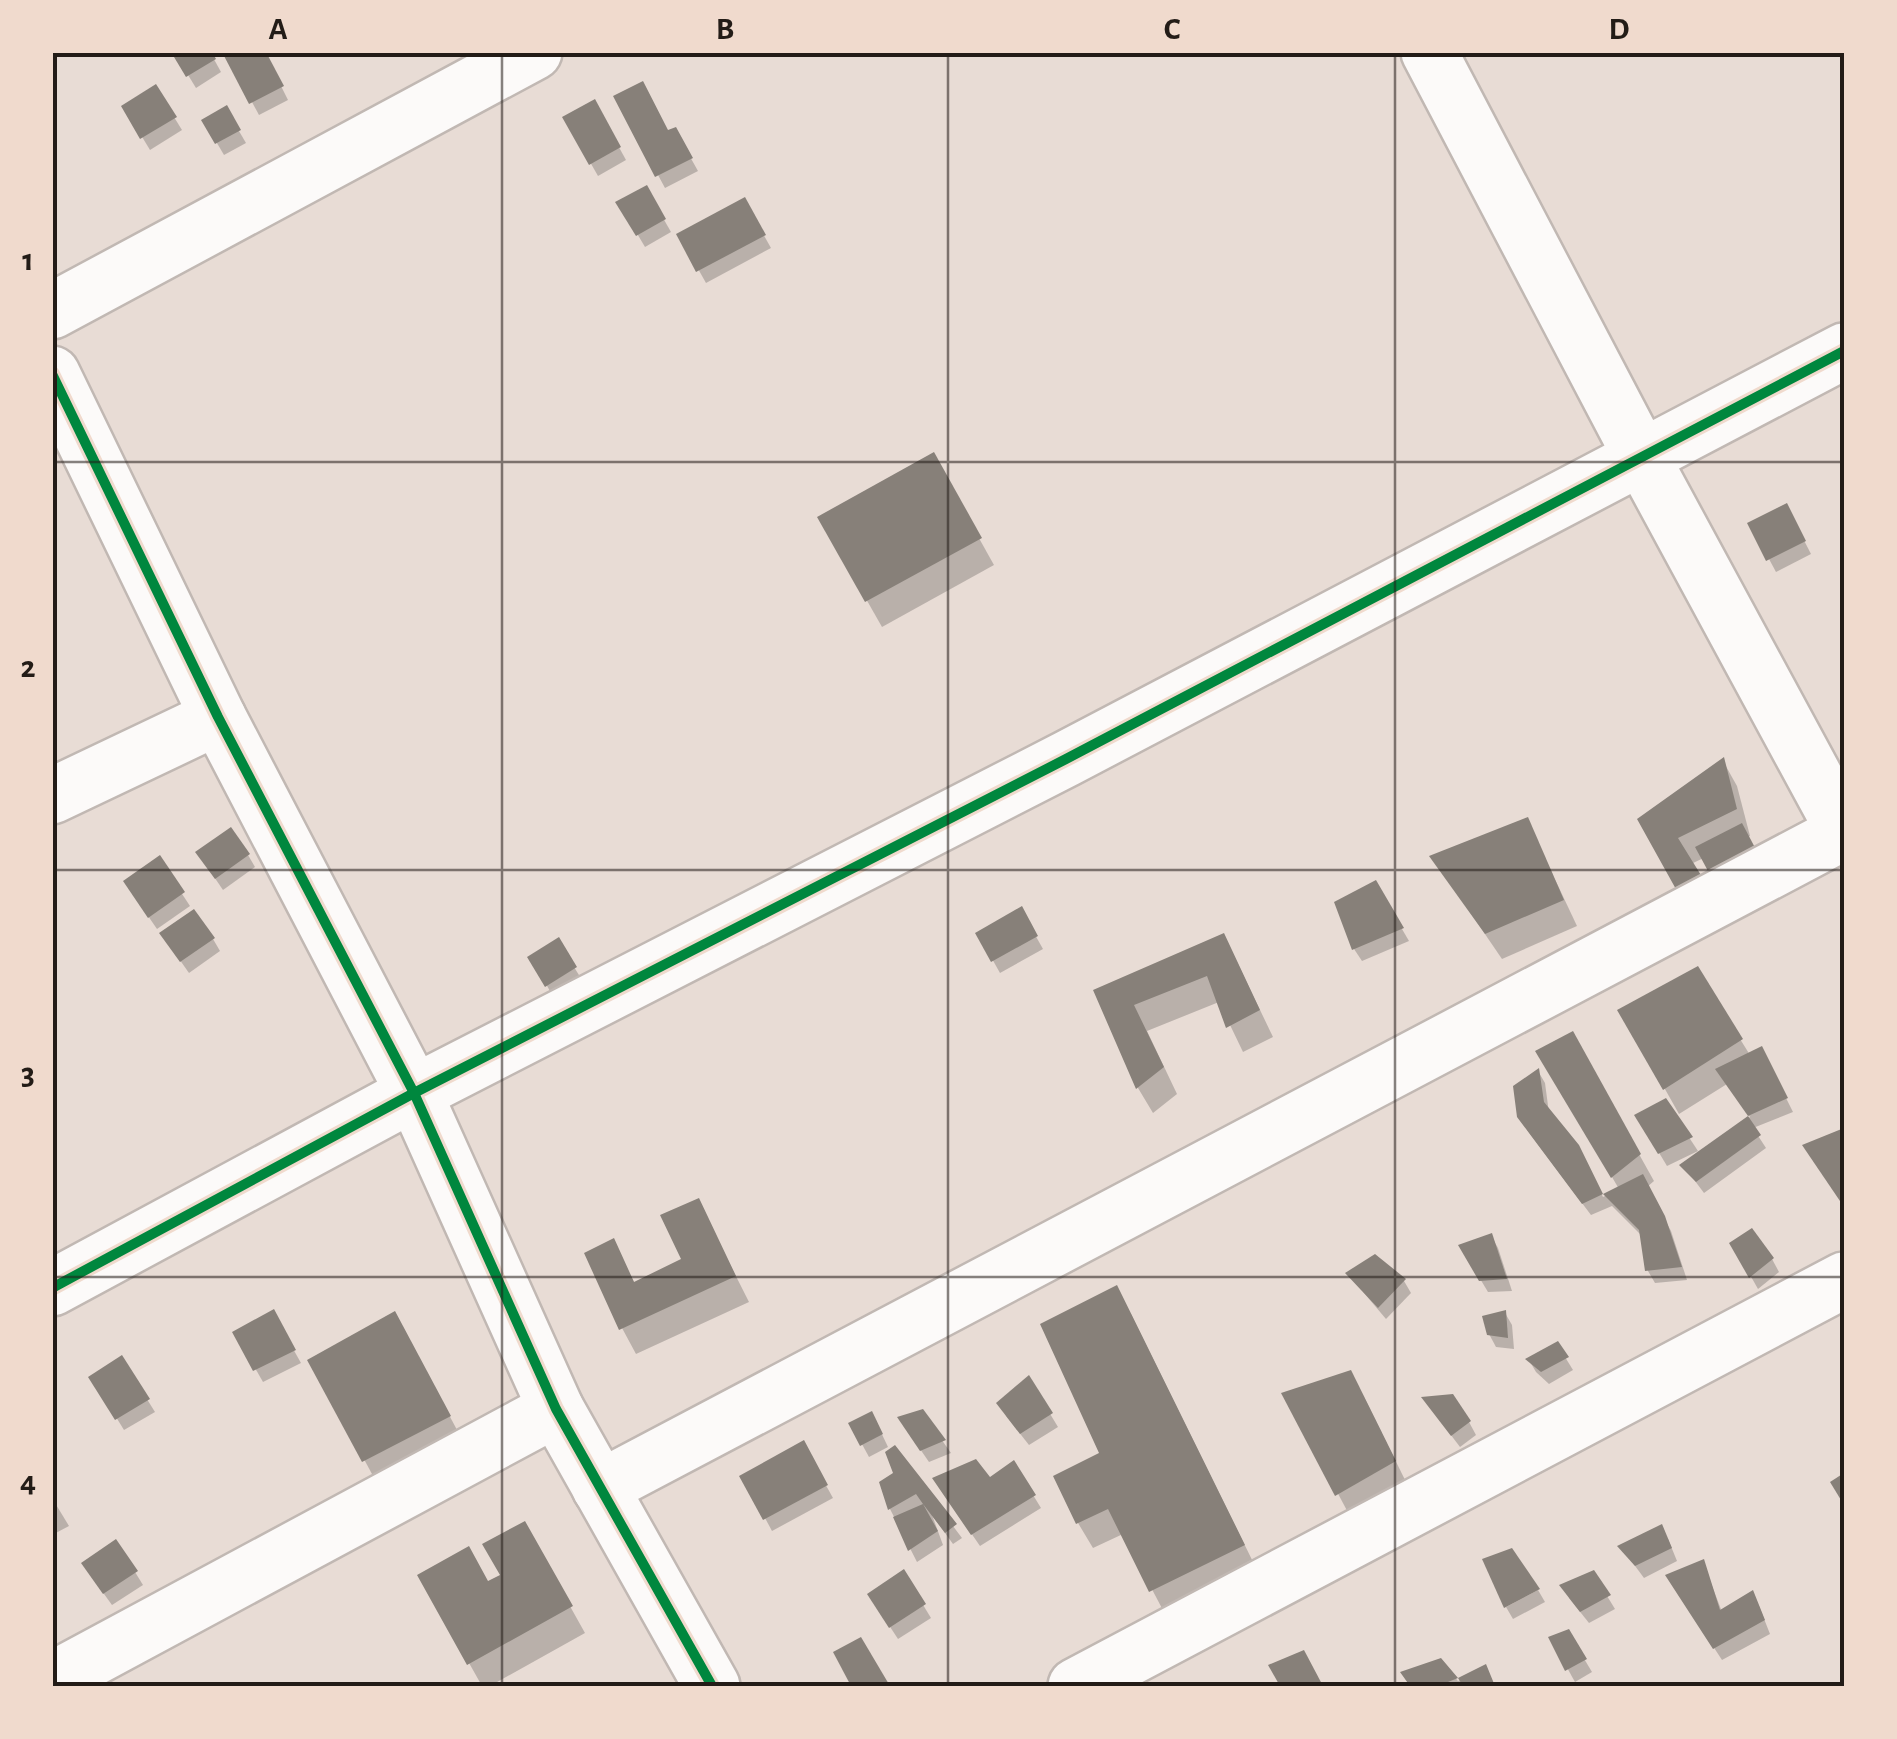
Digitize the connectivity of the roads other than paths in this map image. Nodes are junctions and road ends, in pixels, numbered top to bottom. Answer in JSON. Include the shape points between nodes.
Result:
{"nodes":[{"id":1,"x":534,"y":52,"type":"edge"},
{"id":2,"x":1428,"y":52,"type":"edge"},
{"id":3,"x":52,"y":311,"type":"edge"},
{"id":4,"x":1844,"y":350,"type":"edge"},
{"id":5,"x":52,"y":374,"type":"edge"},
{"id":6,"x":1641,"y":456,"type":"junction"},
{"id":7,"x":218,"y":717,"type":"junction"},
{"id":8,"x":52,"y":796,"type":"edge"},
{"id":9,"x":1844,"y":831,"type":"edge"},
{"id":10,"x":414,"y":1094,"type":"junction"},
{"id":11,"x":1844,"y":1280,"type":"edge"},
{"id":12,"x":52,"y":1288,"type":"edge"},
{"id":13,"x":556,"y":1408,"type":"junction"},
{"id":14,"x":600,"y":1488,"type":"junction"},
{"id":15,"x":52,"y":1680,"type":"edge"},
{"id":16,"x":712,"y":1686,"type":"edge"},
{"id":17,"x":1076,"y":1686,"type":"edge"}],
"edges":[{"from":1,"to":3,"type":"street"},
{"from":2,"to":6,"type":"street"},
{"from":4,"to":6,"type":"street"},
{"from":5,"to":7,"type":"street"},
{"from":6,"to":9,"type":"street"},
{"from":6,"to":10,"type":"street"},
{"from":7,"to":8,"type":"street"},
{"from":7,"to":10,"type":"street"},
{"from":9,"to":14,"type":"street"},
{"from":10,"to":12,"type":"street"},
{"from":10,"to":13,"type":"street"},
{"from":11,"to":17,"type":"street"},
{"from":13,"to":14,"type":"street"},
{"from":13,"to":15,"type":"street"},
{"from":14,"to":16,"type":"street"}]}
